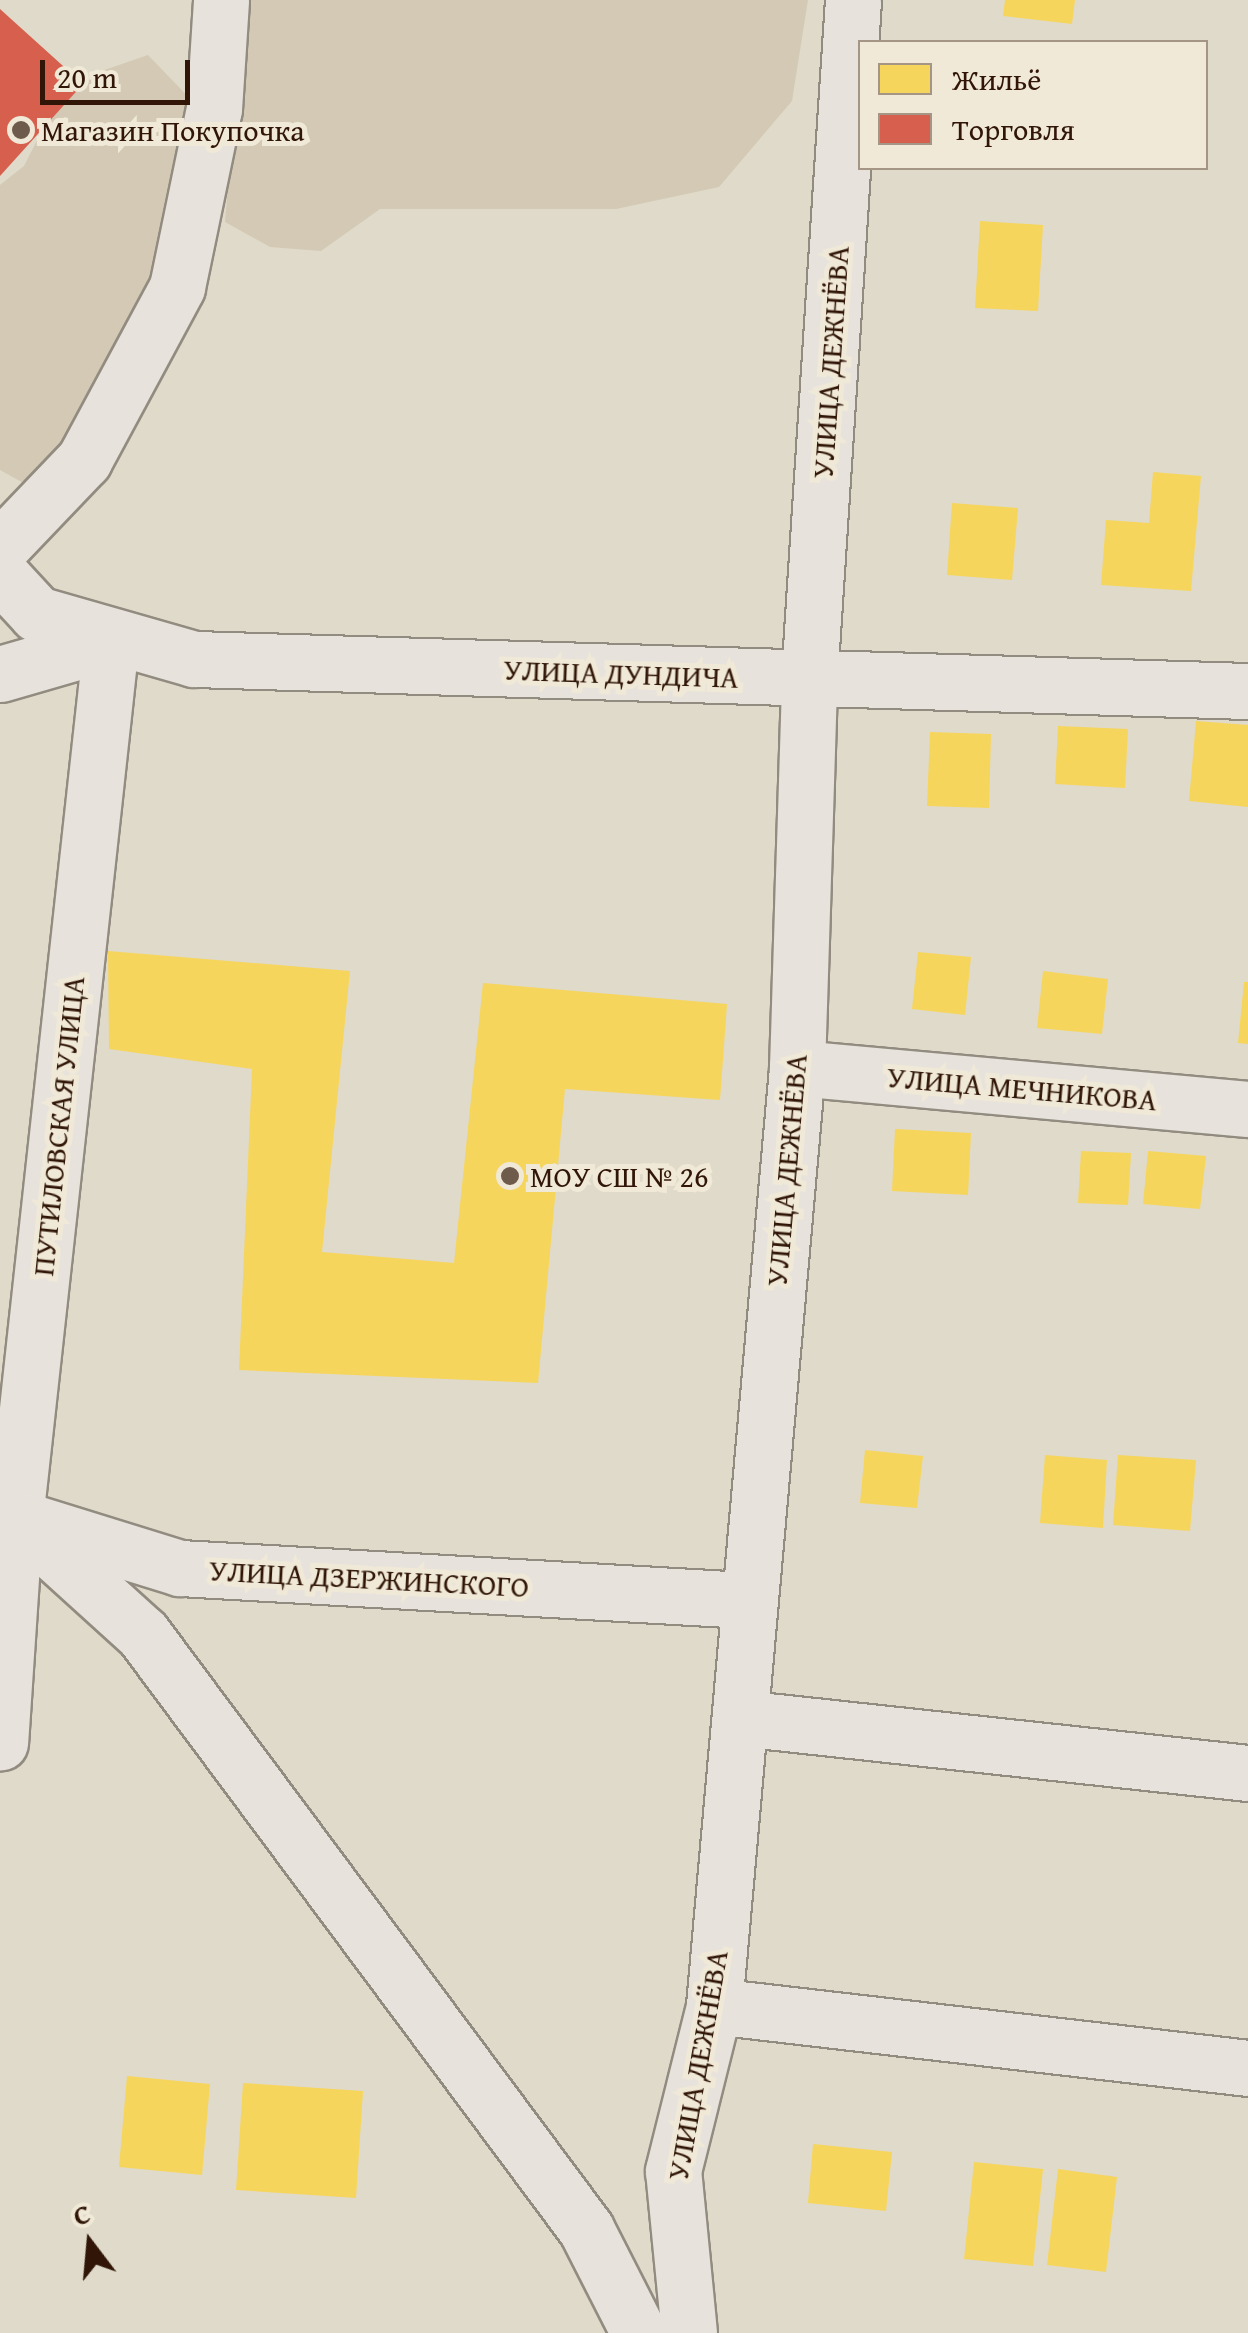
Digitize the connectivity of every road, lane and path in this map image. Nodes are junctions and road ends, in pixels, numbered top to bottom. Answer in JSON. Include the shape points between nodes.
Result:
{"nodes":[{"id":1,"x":221,"y":0,"type":"edge"},
{"id":2,"x":852,"y":0,"type":"edge"},
{"id":3,"x":0,"y":548,"type":"edge"},
{"id":4,"x":0,"y":574,"type":"edge"},
{"id":5,"x":112,"y":642,"type":"junction"},
{"id":6,"x":0,"y":674,"type":"edge"},
{"id":7,"x":810,"y":678,"type":"junction"},
{"id":8,"x":1248,"y":691,"type":"edge"},
{"id":9,"x":797,"y":1068,"type":"junction"},
{"id":10,"x":1248,"y":1108,"type":"edge"},
{"id":11,"x":8,"y":1517,"type":"edge"},
{"id":12,"x":745,"y":1600,"type":"junction"},
{"id":13,"x":740,"y":1718,"type":"junction"},
{"id":14,"x":0,"y":1743,"type":"edge"},
{"id":15,"x":1248,"y":1773,"type":"edge"},
{"id":16,"x":714,"y":2006,"type":"junction"},
{"id":17,"x":1248,"y":2068,"type":"edge"},
{"id":18,"x":639,"y":2333,"type":"edge"},
{"id":19,"x":689,"y":2333,"type":"edge"}],
"edges":[{"from":1,"to":3,"type":"street","via":[[214,110],[177,286],[84,460]]},
{"from":2,"to":7,"type":"street","name":"УЛИЦА ДЕЖНЁВА"},
{"from":4,"to":5,"type":"street","via":[[38,614]]},
{"from":5,"to":6,"type":"street","name":"УЛИЦА ДУНДИЧА"},
{"from":5,"to":7,"type":"street","name":"УЛИЦА ДУНДИЧА","via":[[194,659]]},
{"from":5,"to":11,"type":"street","name":"ПУТИЛОВСКАЯ УЛИЦА"},
{"from":7,"to":8,"type":"street","name":"УЛИЦА ДУНДИЧА"},
{"from":7,"to":9,"type":"street","name":"УЛИЦА ДЕЖНЁВА"},
{"from":9,"to":10,"type":"street","name":"УЛИЦА МЕЧНИКОВА"},
{"from":9,"to":12,"type":"street","name":"УЛИЦА ДЕЖНЁВА"},
{"from":11,"to":12,"type":"street","name":"УЛИЦА ДЗЕРЖИНСКОГО","via":[[180,1568]]},
{"from":11,"to":14,"type":"street","name":"ПУТИЛОВСКАЯ УЛИЦА"},
{"from":11,"to":18,"type":"street","via":[[144,1634],[586,2229]]},
{"from":12,"to":13,"type":"street","name":"УЛИЦА ДЕЖНЁВА"},
{"from":13,"to":15,"type":"street"},
{"from":13,"to":16,"type":"street","name":"УЛИЦА ДЕЖНЁВА"},
{"from":16,"to":17,"type":"street"},
{"from":16,"to":19,"type":"street","name":"УЛИЦА ДЕЖНЁВА","via":[[673,2172]]}]}
